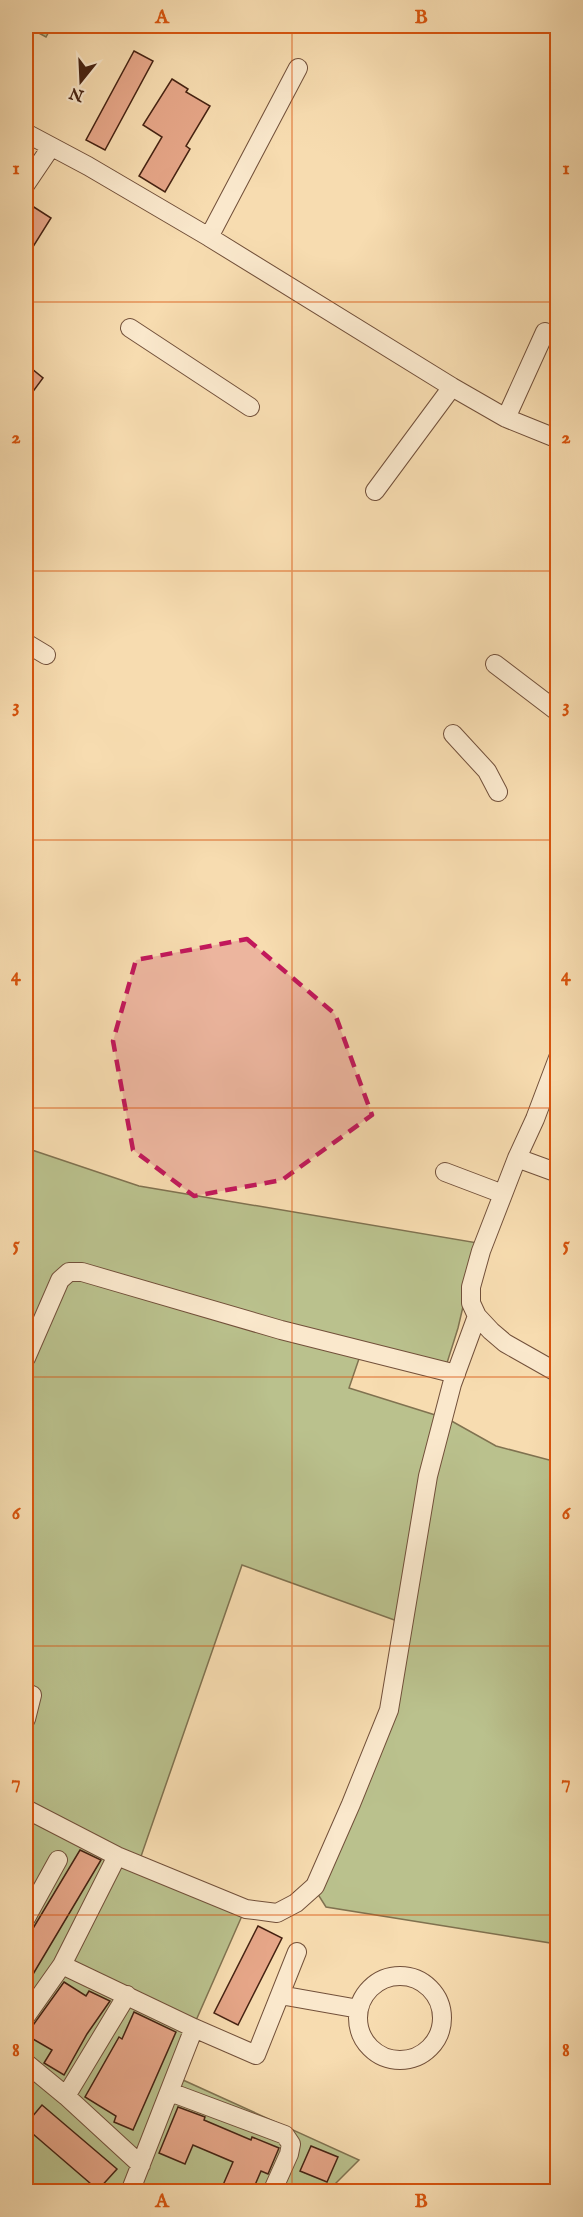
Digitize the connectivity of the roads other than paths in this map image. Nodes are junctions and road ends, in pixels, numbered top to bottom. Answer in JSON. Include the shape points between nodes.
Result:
{"nodes":[{"id":1,"x":298,"y":68,"type":"dead end"},
{"id":2,"x":26,"y":133,"type":"edge"},
{"id":3,"x":51,"y":147,"type":"junction"},
{"id":4,"x":26,"y":184,"type":"edge"},
{"id":5,"x":209,"y":237,"type":"junction"},
{"id":6,"x":130,"y":328,"type":"dead end"},
{"id":7,"x":545,"y":332,"type":"dead end"},
{"id":8,"x":452,"y":387,"type":"junction"},
{"id":9,"x":250,"y":407,"type":"dead end"},
{"id":10,"x":506,"y":418,"type":"junction"},
{"id":11,"x":558,"y":439,"type":"edge"},
{"id":12,"x":375,"y":491,"type":"dead end"},
{"id":13,"x":26,"y":643,"type":"edge"},
{"id":14,"x":45,"y":655,"type":"dead end"},
{"id":15,"x":495,"y":664,"type":"dead end"},
{"id":16,"x":558,"y":712,"type":"edge"},
{"id":17,"x":453,"y":734,"type":"dead end"},
{"id":18,"x":498,"y":792,"type":"dead end"},
{"id":19,"x":558,"y":1058,"type":"edge"},
{"id":20,"x":517,"y":1158,"type":"junction"},
{"id":21,"x":446,"y":1172,"type":"dead end"},
{"id":22,"x":558,"y":1173,"type":"edge"},
{"id":23,"x":503,"y":1194,"type":"junction"},
{"id":24,"x":477,"y":1316,"type":"junction"},
{"id":25,"x":26,"y":1358,"type":"edge"},
{"id":26,"x":558,"y":1373,"type":"edge"},
{"id":27,"x":456,"y":1374,"type":"junction"},
{"id":28,"x":32,"y":1695,"type":"dead end"},
{"id":29,"x":26,"y":1719,"type":"edge"},
{"id":30,"x":26,"y":1809,"type":"edge"},
{"id":31,"x":117,"y":1856,"type":"junction"},
{"id":32,"x":58,"y":1860,"type":"dead end"},
{"id":33,"x":26,"y":1918,"type":"edge"},
{"id":34,"x":297,"y":1952,"type":"dead end"},
{"id":35,"x":62,"y":1965,"type":"junction"},
{"id":36,"x":127,"y":1995,"type":"junction"},
{"id":37,"x":280,"y":1995,"type":"junction"},
{"id":38,"x":359,"y":2010,"type":"junction"},
{"id":39,"x":26,"y":2016,"type":"edge"},
{"id":40,"x":194,"y":2028,"type":"junction"},
{"id":41,"x":26,"y":2063,"type":"edge"},
{"id":42,"x":170,"y":2091,"type":"junction"},
{"id":43,"x":66,"y":2096,"type":"junction"},
{"id":44,"x":141,"y":2165,"type":"junction"},
{"id":45,"x":130,"y":2192,"type":"edge"},
{"id":46,"x":272,"y":2192,"type":"edge"}],
"edges":[{"from":1,"to":5,"type":"street"},
{"from":2,"to":3,"type":"street"},
{"from":3,"to":4,"type":"street"},
{"from":3,"to":5,"type":"street"},
{"from":5,"to":8,"type":"street"},
{"from":6,"to":9,"type":"street"},
{"from":7,"to":10,"type":"street"},
{"from":8,"to":10,"type":"street"},
{"from":8,"to":12,"type":"street"},
{"from":10,"to":11,"type":"street"},
{"from":13,"to":14,"type":"street"},
{"from":15,"to":16,"type":"street"},
{"from":17,"to":18,"type":"street","via":[[487,771]]},
{"from":19,"to":20,"type":"street"},
{"from":20,"to":22,"type":"street"},
{"from":20,"to":23,"type":"street"},
{"from":21,"to":23,"type":"street"},
{"from":23,"to":24,"type":"street","via":[[471,1287],[471,1303]]},
{"from":24,"to":26,"type":"street","via":[[505,1343]]},
{"from":24,"to":27,"type":"street"},
{"from":25,"to":27,"type":"street","via":[[60,1280],[69,1272],[82,1272],[281,1330]]},
{"from":27,"to":31,"type":"street","via":[[428,1476],[388,1710],[315,1886],[277,1913],[246,1909]]},
{"from":28,"to":29,"type":"street"},
{"from":30,"to":31,"type":"street"},
{"from":31,"to":35,"type":"street"},
{"from":32,"to":33,"type":"street"},
{"from":34,"to":37,"type":"street"},
{"from":35,"to":36,"type":"street"},
{"from":35,"to":39,"type":"street"},
{"from":36,"to":40,"type":"street"},
{"from":36,"to":43,"type":"street"},
{"from":37,"to":38,"type":"street"},
{"from":37,"to":40,"type":"street","via":[[256,2055]]},
{"from":38,"to":38,"type":"street","via":[[373,1986],[398,1976],[425,1984],[435,1994],[443,2020],[433,2046],[422,2055],[395,2061],[370,2048],[362,2037]]},
{"from":40,"to":42,"type":"street"},
{"from":41,"to":43,"type":"street"},
{"from":42,"to":44,"type":"street"},
{"from":42,"to":46,"type":"street","via":[[285,2135],[291,2144],[289,2154]]},
{"from":43,"to":44,"type":"street"},
{"from":44,"to":45,"type":"street"}]}
